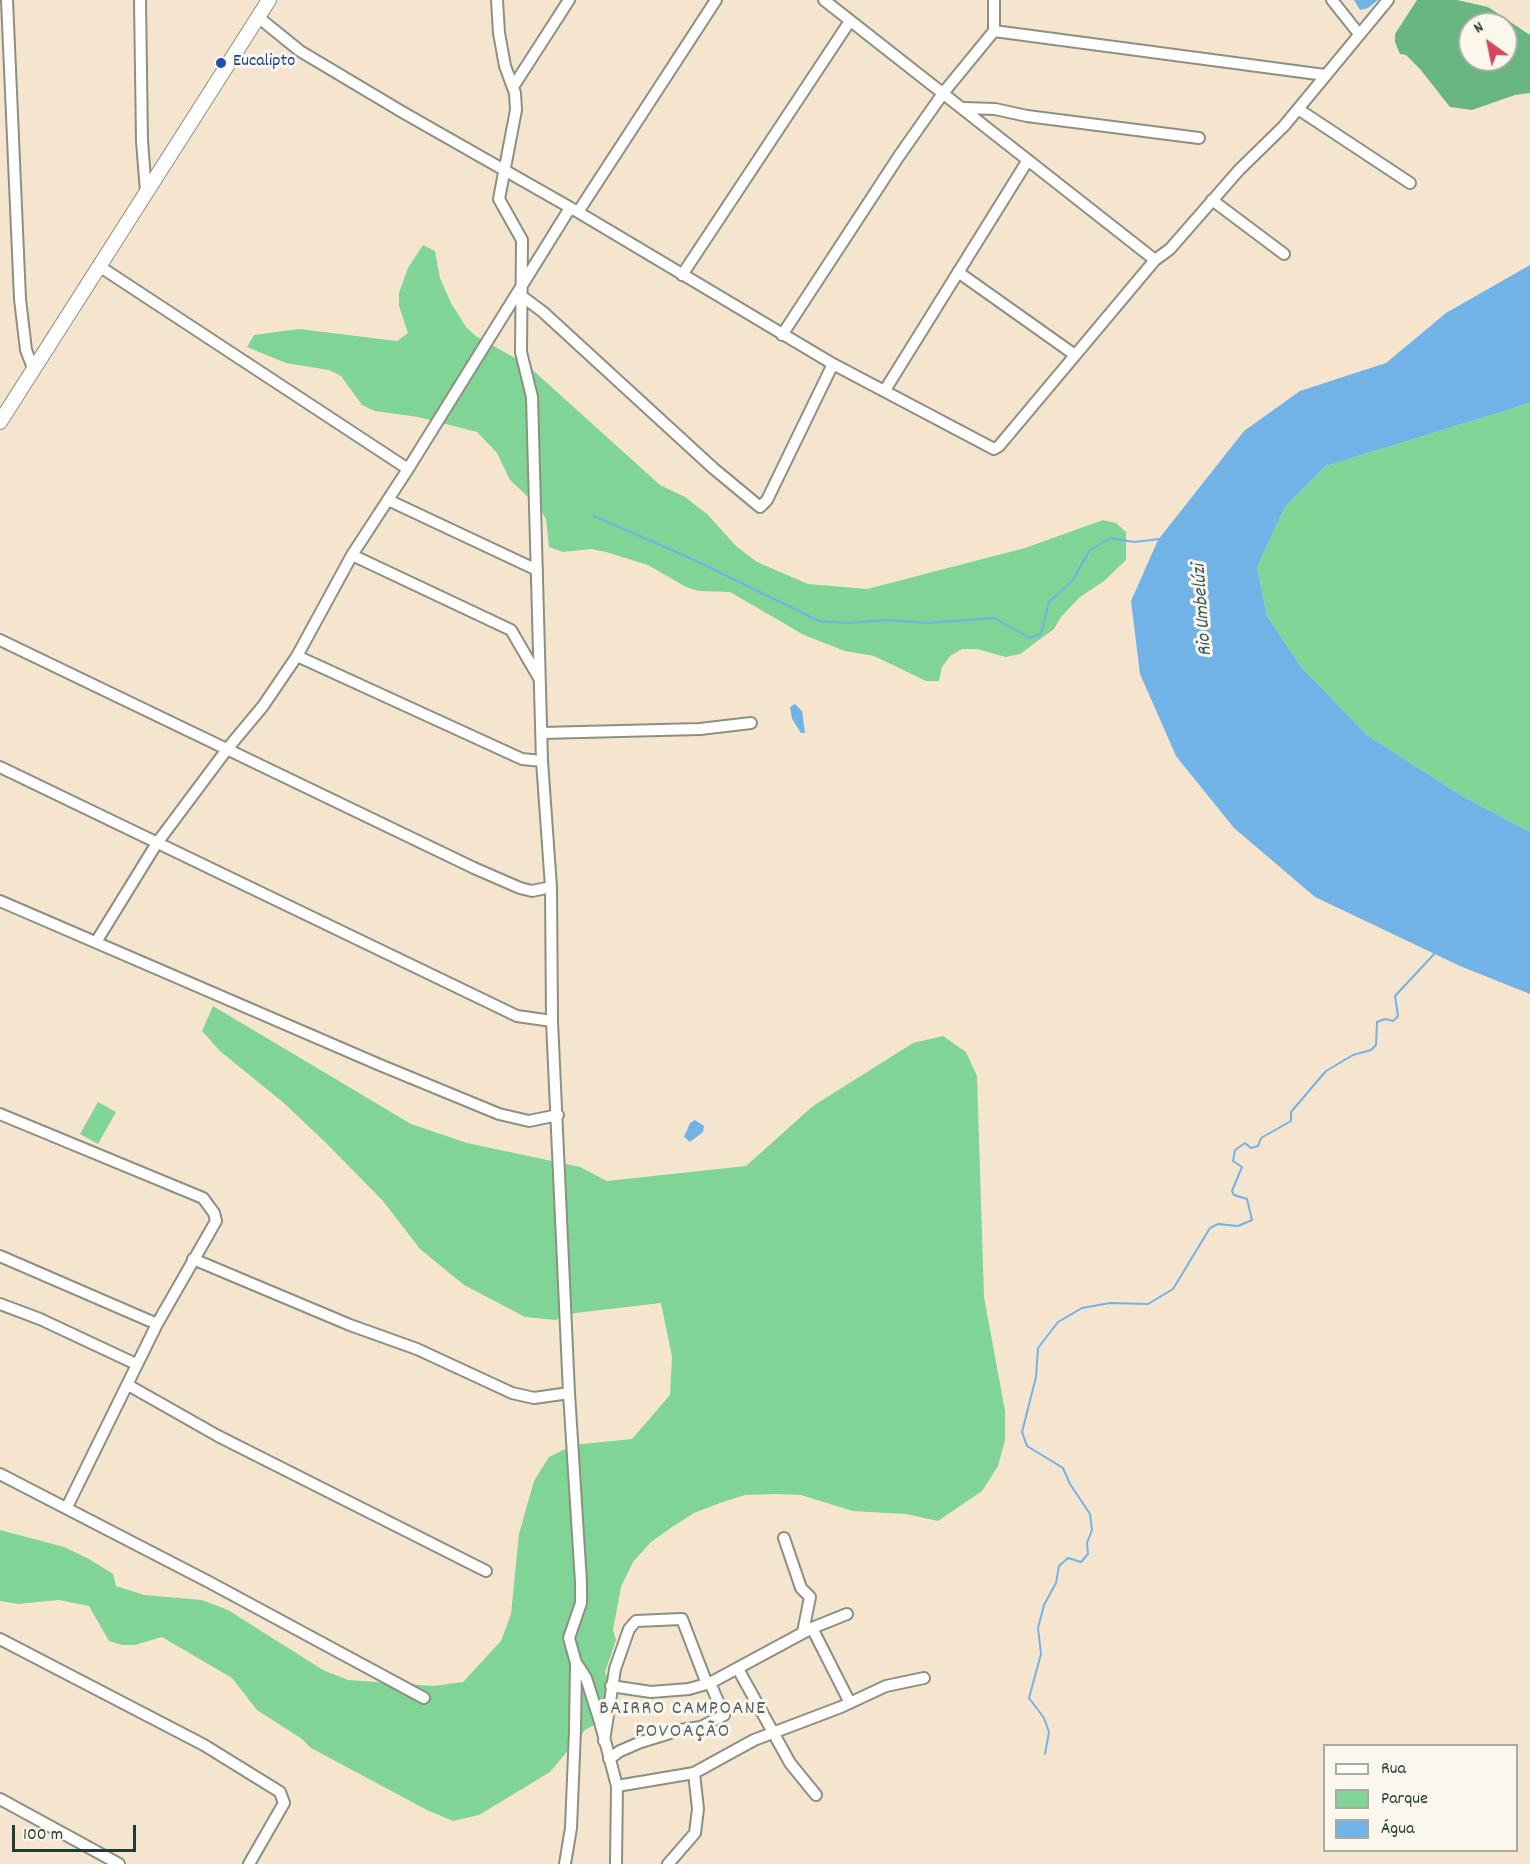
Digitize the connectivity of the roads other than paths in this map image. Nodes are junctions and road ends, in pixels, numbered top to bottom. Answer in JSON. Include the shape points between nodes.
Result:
{"nodes":[{"id":1,"x":7,"y":0,"type":"edge"},
{"id":2,"x":140,"y":0,"type":"edge"},
{"id":3,"x":269,"y":0,"type":"edge"},
{"id":4,"x":497,"y":0,"type":"edge"},
{"id":5,"x":569,"y":0,"type":"edge"},
{"id":6,"x":716,"y":0,"type":"edge"},
{"id":7,"x":824,"y":0,"type":"edge"},
{"id":8,"x":994,"y":0,"type":"edge"},
{"id":9,"x":1332,"y":0,"type":"edge"},
{"id":10,"x":1388,"y":0,"type":"edge"},
{"id":11,"x":258,"y":17,"type":"junction"},
{"id":12,"x":850,"y":21,"type":"junction"},
{"id":13,"x":994,"y":31,"type":"junction"},
{"id":14,"x":1359,"y":34,"type":"junction"},
{"id":15,"x":1325,"y":75,"type":"junction"},
{"id":16,"x":513,"y":87,"type":"junction"},
{"id":17,"x":944,"y":92,"type":"junction"},
{"id":18,"x":964,"y":108,"type":"junction"},
{"id":19,"x":1298,"y":109,"type":"junction"},
{"id":20,"x":1199,"y":138,"type":"dead end"},
{"id":21,"x":1028,"y":160,"type":"junction"},
{"id":22,"x":504,"y":172,"type":"junction"},
{"id":23,"x":1410,"y":183,"type":"dead end"},
{"id":24,"x":146,"y":192,"type":"junction"},
{"id":25,"x":1212,"y":200,"type":"junction"},
{"id":26,"x":574,"y":210,"type":"junction"},
{"id":27,"x":1284,"y":254,"type":"dead end"},
{"id":28,"x":1155,"y":260,"type":"junction"},
{"id":29,"x":99,"y":266,"type":"junction"},
{"id":30,"x":958,"y":272,"type":"junction"},
{"id":31,"x":682,"y":275,"type":"junction"},
{"id":32,"x":523,"y":282,"type":"junction"},
{"id":33,"x":523,"y":297,"type":"junction"},
{"id":34,"x":782,"y":335,"type":"junction"},
{"id":35,"x":1075,"y":355,"type":"junction"},
{"id":36,"x":833,"y":364,"type":"junction"},
{"id":37,"x":33,"y":368,"type":"junction"},
{"id":38,"x":885,"y":390,"type":"junction"},
{"id":39,"x":0,"y":422,"type":"edge"},
{"id":40,"x":408,"y":469,"type":"junction"},
{"id":41,"x":388,"y":500,"type":"junction"},
{"id":42,"x":352,"y":555,"type":"junction"},
{"id":43,"x":537,"y":570,"type":"junction"},
{"id":44,"x":0,"y":640,"type":"edge"},
{"id":45,"x":297,"y":656,"type":"junction"},
{"id":46,"x":541,"y":681,"type":"junction"},
{"id":47,"x":751,"y":723,"type":"dead end"},
{"id":48,"x":542,"y":733,"type":"junction"},
{"id":49,"x":228,"y":748,"type":"junction"},
{"id":50,"x":542,"y":761,"type":"junction"},
{"id":51,"x":0,"y":767,"type":"edge"},
{"id":52,"x":157,"y":843,"type":"junction"},
{"id":53,"x":550,"y":887,"type":"junction"},
{"id":54,"x":0,"y":901,"type":"edge"},
{"id":55,"x":96,"y":942,"type":"junction"},
{"id":56,"x":552,"y":1021,"type":"junction"},
{"id":57,"x":0,"y":1114,"type":"edge"},
{"id":58,"x":558,"y":1116,"type":"junction"},
{"id":59,"x":0,"y":1256,"type":"edge"},
{"id":60,"x":193,"y":1259,"type":"junction"},
{"id":61,"x":0,"y":1304,"type":"edge"},
{"id":62,"x":157,"y":1324,"type":"junction"},
{"id":63,"x":136,"y":1364,"type":"junction"},
{"id":64,"x":128,"y":1385,"type":"junction"},
{"id":65,"x":569,"y":1393,"type":"junction"},
{"id":66,"x":0,"y":1474,"type":"edge"},
{"id":67,"x":68,"y":1507,"type":"junction"},
{"id":68,"x":784,"y":1538,"type":"dead end"},
{"id":69,"x":486,"y":1571,"type":"dead end"},
{"id":70,"x":847,"y":1614,"type":"dead end"},
{"id":71,"x":808,"y":1630,"type":"junction"},
{"id":72,"x":0,"y":1639,"type":"edge"},
{"id":73,"x":576,"y":1663,"type":"junction"},
{"id":74,"x":738,"y":1669,"type":"junction"},
{"id":75,"x":924,"y":1678,"type":"dead end"},
{"id":76,"x":708,"y":1683,"type":"junction"},
{"id":77,"x":611,"y":1686,"type":"junction"},
{"id":78,"x":424,"y":1698,"type":"dead end"},
{"id":79,"x":850,"y":1703,"type":"junction"},
{"id":80,"x":774,"y":1732,"type":"junction"},
{"id":81,"x":604,"y":1741,"type":"junction"},
{"id":82,"x":609,"y":1759,"type":"junction"},
{"id":83,"x":694,"y":1773,"type":"junction"},
{"id":84,"x":617,"y":1786,"type":"junction"},
{"id":85,"x":816,"y":1796,"type":"dead end"},
{"id":86,"x":0,"y":1798,"type":"edge"},
{"id":87,"x":118,"y":1864,"type":"edge"},
{"id":88,"x":249,"y":1864,"type":"edge"},
{"id":89,"x":565,"y":1864,"type":"edge"},
{"id":90,"x":616,"y":1864,"type":"edge"},
{"id":91,"x":668,"y":1864,"type":"edge"}],
"edges":[{"from":1,"to":37,"type":"street","via":[[20,299],[26,350]]},
{"from":2,"to":24,"type":"street"},
{"from":3,"to":11,"type":"main road"},
{"from":4,"to":16,"type":"street","via":[[505,66]]},
{"from":5,"to":16,"type":"street"},
{"from":6,"to":26,"type":"street"},
{"from":7,"to":12,"type":"street"},
{"from":8,"to":13,"type":"street"},
{"from":9,"to":14,"type":"street"},
{"from":10,"to":14,"type":"street"},
{"from":11,"to":22,"type":"street","via":[[317,62]]},
{"from":11,"to":24,"type":"main road"},
{"from":12,"to":17,"type":"street"},
{"from":12,"to":31,"type":"street"},
{"from":13,"to":15,"type":"street"},
{"from":13,"to":17,"type":"street"},
{"from":14,"to":15,"type":"street"},
{"from":15,"to":19,"type":"street"},
{"from":16,"to":22,"type":"street","via":[[515,125]]},
{"from":17,"to":18,"type":"street"},
{"from":17,"to":34,"type":"street"},
{"from":18,"to":20,"type":"street"},
{"from":18,"to":21,"type":"street"},
{"from":19,"to":23,"type":"street"},
{"from":19,"to":25,"type":"street"},
{"from":21,"to":28,"type":"street"},
{"from":21,"to":30,"type":"street"},
{"from":22,"to":26,"type":"street"},
{"from":22,"to":32,"type":"street","via":[[499,199],[522,240]]},
{"from":24,"to":29,"type":"main road"},
{"from":25,"to":27,"type":"street"},
{"from":25,"to":28,"type":"street","via":[[1170,249]]},
{"from":26,"to":31,"type":"street"},
{"from":26,"to":32,"type":"street"},
{"from":28,"to":35,"type":"street"},
{"from":29,"to":37,"type":"main road"},
{"from":29,"to":40,"type":"street"},
{"from":30,"to":35,"type":"street"},
{"from":30,"to":38,"type":"street"},
{"from":31,"to":34,"type":"street"},
{"from":32,"to":33,"type":"street"},
{"from":32,"to":40,"type":"street"},
{"from":33,"to":36,"type":"street","via":[[760,507],[767,500]]},
{"from":33,"to":43,"type":"street","via":[[521,352],[532,397]]},
{"from":34,"to":36,"type":"street"},
{"from":35,"to":38,"type":"street","via":[[994,449]]},
{"from":36,"to":38,"type":"street"},
{"from":37,"to":39,"type":"main road"},
{"from":40,"to":41,"type":"street"},
{"from":41,"to":42,"type":"street"},
{"from":41,"to":43,"type":"street"},
{"from":42,"to":45,"type":"street"},
{"from":42,"to":46,"type":"street","via":[[511,630]]},
{"from":43,"to":46,"type":"street"},
{"from":44,"to":49,"type":"street"},
{"from":45,"to":49,"type":"street"},
{"from":45,"to":50,"type":"street","via":[[522,759]]},
{"from":46,"to":48,"type":"street"},
{"from":47,"to":48,"type":"street","via":[[700,729]]},
{"from":48,"to":50,"type":"street"},
{"from":49,"to":52,"type":"street"},
{"from":49,"to":53,"type":"street","via":[[511,884],[532,891]]},
{"from":50,"to":53,"type":"street"},
{"from":51,"to":52,"type":"street"},
{"from":52,"to":55,"type":"street"},
{"from":52,"to":56,"type":"street","via":[[517,1016]]},
{"from":53,"to":56,"type":"street"},
{"from":54,"to":55,"type":"street"},
{"from":55,"to":58,"type":"street","via":[[500,1114],[529,1121]]},
{"from":56,"to":58,"type":"street"},
{"from":57,"to":60,"type":"street","via":[[203,1198],[216,1221]]},
{"from":58,"to":65,"type":"street"},
{"from":59,"to":62,"type":"street"},
{"from":60,"to":62,"type":"street"},
{"from":60,"to":65,"type":"street","via":[[417,1349],[512,1393],[534,1398]]},
{"from":61,"to":63,"type":"street"},
{"from":62,"to":63,"type":"street"},
{"from":63,"to":64,"type":"street"},
{"from":64,"to":67,"type":"street"},
{"from":64,"to":69,"type":"street","via":[[218,1436]]},
{"from":65,"to":73,"type":"street","via":[[582,1582],[581,1603],[569,1638]]},
{"from":66,"to":67,"type":"street"},
{"from":67,"to":78,"type":"street"},
{"from":68,"to":71,"type":"street","via":[[801,1588],[810,1597]]},
{"from":70,"to":71,"type":"street"},
{"from":71,"to":74,"type":"street"},
{"from":71,"to":79,"type":"street"},
{"from":72,"to":88,"type":"street","via":[[204,1746],[280,1792],[284,1803]]},
{"from":73,"to":81,"type":"street","via":[[585,1678]]},
{"from":73,"to":89,"type":"street","via":[[574,1777]]},
{"from":74,"to":76,"type":"street"},
{"from":74,"to":80,"type":"street"},
{"from":75,"to":79,"type":"street","via":[[886,1686]]},
{"from":76,"to":77,"type":"street","via":[[651,1692]]},
{"from":76,"to":77,"type":"street","via":[[682,1619],[642,1620],[629,1629]]},
{"from":76,"to":82,"type":"street","via":[[724,1715],[701,1727],[641,1742]]},
{"from":77,"to":81,"type":"street"},
{"from":79,"to":80,"type":"street"},
{"from":80,"to":83,"type":"street"},
{"from":80,"to":85,"type":"street","via":[[790,1763]]},
{"from":81,"to":82,"type":"street"},
{"from":82,"to":84,"type":"street"},
{"from":83,"to":84,"type":"street"},
{"from":83,"to":91,"type":"street","via":[[698,1809],[695,1833]]},
{"from":84,"to":90,"type":"street"},
{"from":86,"to":87,"type":"street"}]}
